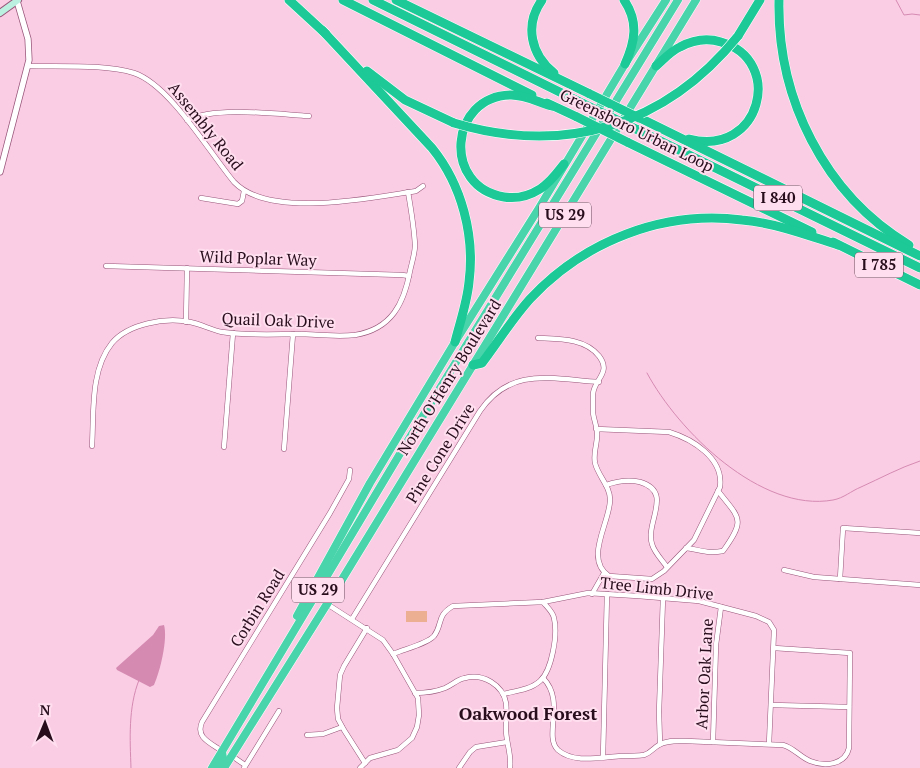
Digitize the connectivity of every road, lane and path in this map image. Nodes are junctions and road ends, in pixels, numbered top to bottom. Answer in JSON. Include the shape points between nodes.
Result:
{"nodes":[{"id":1,"x":17,"y":0,"type":"edge"},
{"id":2,"x":289,"y":0,"type":"edge"},
{"id":3,"x":342,"y":0,"type":"edge"},
{"id":4,"x":373,"y":0,"type":"edge"},
{"id":5,"x":396,"y":0,"type":"edge"},
{"id":6,"x":542,"y":0,"type":"edge"},
{"id":7,"x":624,"y":0,"type":"edge"},
{"id":8,"x":666,"y":0,"type":"edge"},
{"id":9,"x":678,"y":0,"type":"edge"},
{"id":10,"x":696,"y":0,"type":"edge"},
{"id":11,"x":760,"y":0,"type":"edge"},
{"id":12,"x":779,"y":0,"type":"edge"},
{"id":13,"x":0,"y":13,"type":"edge"},
{"id":14,"x":322,"y":30,"type":"junction"},
{"id":15,"x":625,"y":64,"type":"junction"},
{"id":16,"x":28,"y":66,"type":"junction"},
{"id":17,"x":656,"y":66,"type":"junction"},
{"id":18,"x":567,"y":82,"type":"junction"},
{"id":19,"x":552,"y":106,"type":"junction"},
{"id":20,"x":309,"y":116,"type":"dead end"},
{"id":21,"x":187,"y":120,"type":"junction"},
{"id":22,"x":677,"y":136,"type":"junction"},
{"id":23,"x":564,"y":164,"type":"junction"},
{"id":24,"x":0,"y":172,"type":"edge"},
{"id":25,"x":423,"y":186,"type":"dead end"},
{"id":26,"x":244,"y":191,"type":"junction"},
{"id":27,"x":408,"y":192,"type":"junction"},
{"id":28,"x":201,"y":198,"type":"dead end"},
{"id":29,"x":838,"y":245,"type":"junction"},
{"id":30,"x":920,"y":252,"type":"edge"},
{"id":31,"x":920,"y":256,"type":"edge"},
{"id":32,"x":106,"y":266,"type":"dead end"},
{"id":33,"x":187,"y":268,"type":"junction"},
{"id":34,"x":920,"y":268,"type":"edge"},
{"id":35,"x":409,"y":276,"type":"junction"},
{"id":36,"x":920,"y":285,"type":"edge"},
{"id":37,"x":186,"y":322,"type":"junction"},
{"id":38,"x":233,"y":333,"type":"junction"},
{"id":39,"x":293,"y":334,"type":"junction"},
{"id":40,"x":538,"y":338,"type":"dead end"},
{"id":41,"x":455,"y":342,"type":"junction"},
{"id":42,"x":473,"y":365,"type":"junction"},
{"id":43,"x":599,"y":382,"type":"junction"},
{"id":44,"x":596,"y":429,"type":"junction"},
{"id":45,"x":92,"y":446,"type":"dead end"},
{"id":46,"x":224,"y":448,"type":"dead end"},
{"id":47,"x":284,"y":449,"type":"dead end"},
{"id":48,"x":350,"y":470,"type":"dead end"},
{"id":49,"x":606,"y":485,"type":"junction"},
{"id":50,"x":718,"y":491,"type":"junction"},
{"id":51,"x":920,"y":534,"type":"edge"},
{"id":52,"x":686,"y":548,"type":"junction"},
{"id":53,"x":667,"y":567,"type":"junction"},
{"id":54,"x":784,"y":570,"type":"dead end"},
{"id":55,"x":604,"y":573,"type":"junction"},
{"id":56,"x":840,"y":579,"type":"junction"},
{"id":57,"x":920,"y":585,"type":"edge"},
{"id":58,"x":592,"y":594,"type":"junction"},
{"id":59,"x":607,"y":594,"type":"junction"},
{"id":60,"x":663,"y":598,"type":"junction"},
{"id":61,"x":543,"y":602,"type":"junction"},
{"id":62,"x":327,"y":604,"type":"junction"},
{"id":63,"x":721,"y":607,"type":"junction"},
{"id":64,"x":352,"y":619,"type":"junction"},
{"id":65,"x":367,"y":628,"type":"junction"},
{"id":66,"x":774,"y":648,"type":"junction"},
{"id":67,"x":393,"y":654,"type":"junction"},
{"id":68,"x":270,"y":670,"type":"junction"},
{"id":69,"x":542,"y":678,"type":"junction"},
{"id":70,"x":415,"y":693,"type":"junction"},
{"id":71,"x":503,"y":694,"type":"junction"},
{"id":72,"x":772,"y":705,"type":"junction"},
{"id":73,"x":849,"y":707,"type":"junction"},
{"id":74,"x":279,"y":711,"type":"dead end"},
{"id":75,"x":342,"y":727,"type":"junction"},
{"id":76,"x":307,"y":735,"type":"dead end"},
{"id":77,"x":507,"y":742,"type":"junction"},
{"id":78,"x":713,"y":742,"type":"junction"},
{"id":79,"x":660,"y":744,"type":"junction"},
{"id":80,"x":770,"y":744,"type":"junction"},
{"id":81,"x":222,"y":751,"type":"junction"},
{"id":82,"x":232,"y":756,"type":"junction"},
{"id":83,"x":603,"y":758,"type":"junction"},
{"id":84,"x":365,"y":763,"type":"junction"},
{"id":85,"x":245,"y":767,"type":"edge"},
{"id":86,"x":212,"y":768,"type":"edge"},
{"id":87,"x":218,"y":768,"type":"edge"},
{"id":88,"x":224,"y":768,"type":"edge"},
{"id":89,"x":360,"y":768,"type":"edge"},
{"id":90,"x":459,"y":768,"type":"edge"},
{"id":91,"x":510,"y":768,"type":"edge"}],
"edges":[{"from":1,"to":13,"type":"main road"},
{"from":1,"to":16,"type":"street","via":[[28,39]]},
{"from":2,"to":14,"type":"highway"},
{"from":3,"to":19,"type":"highway","name":"Greensboro Urban Loop"},
{"from":4,"to":34,"type":"highway","name":"Greensboro Urban Loop","number":"I 840","bridge":true},
{"from":5,"to":18,"type":"highway"},
{"from":6,"to":18,"type":"highway","via":[[533,19],[533,45],[546,66]]},
{"from":7,"to":15,"type":"highway","via":[[631,12],[634,29],[632,48]]},
{"from":8,"to":15,"type":"highway"},
{"from":9,"to":68,"type":"highway","name":"North O'Henry Boulevard","number":"US 29"},
{"from":10,"to":17,"type":"highway","name":"North O'Henry Boulevard","number":"US 29"},
{"from":11,"to":14,"type":"highway","bridge":true,"via":[[738,36],[687,87],[655,107],[611,126],[562,136],[492,133],[454,123],[421,109],[390,90]]},
{"from":12,"to":30,"type":"highway","via":[[781,47],[787,80],[812,141],[837,181],[860,207]]},
{"from":14,"to":41,"type":"highway","via":[[432,148],[459,195],[467,230],[470,269]]},
{"from":15,"to":23,"type":"highway"},
{"from":16,"to":21,"type":"street","name":"Assembly Road","via":[[133,73],[158,87]]},
{"from":16,"to":24,"type":"street"},
{"from":17,"to":22,"type":"highway","via":[[680,47],[709,40],[737,50],[755,73],[758,86],[755,107],[739,131],[711,142]]},
{"from":17,"to":42,"type":"highway","name":"North O'Henry Boulevard","number":"US 29"},
{"from":18,"to":22,"type":"highway","bridge":true},
{"from":19,"to":23,"type":"highway","via":[[516,95],[485,102],[465,124],[461,154],[468,173],[477,184],[489,192],[508,197],[528,195],[542,188]]},
{"from":19,"to":29,"type":"highway","name":"Greensboro Urban Loop","number":"I 785","bridge":true},
{"from":20,"to":21,"type":"street","via":[[221,112]]},
{"from":21,"to":26,"type":"street","name":"Assembly Road"},
{"from":22,"to":31,"type":"highway"},
{"from":23,"to":41,"type":"highway","via":[[540,208]]},
{"from":25,"to":27,"type":"street","name":"Assembly Road"},
{"from":26,"to":27,"type":"street","name":"Assembly Road","via":[[257,197],[307,203]]},
{"from":26,"to":28,"type":"street","name":"Assembly Road","via":[[238,204]]},
{"from":27,"to":35,"type":"street","name":"Quail Oak Drive","via":[[415,248]]},
{"from":29,"to":36,"type":"highway","name":"Greensboro Urban Loop","number":"I 785"},
{"from":29,"to":42,"type":"highway","via":[[771,225],[728,218],[699,218],[635,231],[587,253],[552,278],[515,317],[482,364]]},
{"from":32,"to":33,"type":"street","name":"Wild Poplar Way"},
{"from":33,"to":35,"type":"street","name":"Wild Poplar Way"},
{"from":33,"to":37,"type":"street"},
{"from":35,"to":39,"type":"street","name":"Quail Oak Drive","via":[[404,299],[397,310],[377,327],[355,335]]},
{"from":37,"to":38,"type":"street","name":"Quail Oak Drive"},
{"from":37,"to":45,"type":"street","name":"Quail Oak Drive","via":[[136,326],[113,342],[99,364]]},
{"from":38,"to":39,"type":"street","name":"Quail Oak Drive"},
{"from":38,"to":46,"type":"street"},
{"from":39,"to":47,"type":"street"},
{"from":40,"to":43,"type":"street","via":[[568,339],[586,346],[603,363],[604,373]]},
{"from":41,"to":68,"type":"highway","via":[[370,483]]},
{"from":42,"to":62,"type":"highway","name":"North O'Henry Boulevard","number":"US 29"},
{"from":43,"to":44,"type":"street","via":[[593,393]]},
{"from":43,"to":64,"type":"street","name":"Pine Cone Drive","via":[[523,379],[503,387],[491,397]]},
{"from":44,"to":49,"type":"street","via":[[594,454]]},
{"from":44,"to":50,"type":"street","via":[[678,435],[711,457],[721,481]]},
{"from":48,"to":81,"type":"street","name":"Corbin Road","via":[[349,479],[330,513],[200,726],[202,737]]},
{"from":49,"to":53,"type":"street","via":[[637,481],[654,490],[657,506],[652,544]]},
{"from":49,"to":55,"type":"street","via":[[609,511],[598,560]]},
{"from":50,"to":52,"type":"street","via":[[694,540]]},
{"from":50,"to":52,"type":"street","via":[[738,517],[731,540],[723,551],[709,554]]},
{"from":51,"to":56,"type":"street","via":[[843,528]]},
{"from":52,"to":53,"type":"street"},
{"from":53,"to":55,"type":"street","via":[[652,578],[621,578]]},
{"from":54,"to":56,"type":"street"},
{"from":55,"to":58,"type":"street"},
{"from":56,"to":57,"type":"street"},
{"from":58,"to":59,"type":"street","name":"Tree Limb Drive"},
{"from":58,"to":61,"type":"street","name":"Tree Limb Drive"},
{"from":59,"to":60,"type":"street","name":"Tree Limb Drive"},
{"from":59,"to":83,"type":"street"},
{"from":60,"to":63,"type":"street","name":"Tree Limb Drive","via":[[699,601]]},
{"from":60,"to":79,"type":"street"},
{"from":61,"to":67,"type":"street","name":"Tree Limb Drive","via":[[453,606],[442,615],[430,640]]},
{"from":61,"to":69,"type":"street","via":[[553,613],[555,624],[553,656]]},
{"from":62,"to":64,"type":"street"},
{"from":62,"to":82,"type":"highway","name":"North O'Henry Boulevard","number":"US 29"},
{"from":63,"to":66,"type":"street","name":"Tree Limb Drive","via":[[769,622],[774,630]]},
{"from":63,"to":78,"type":"street","name":"Arbor Oak Lane","via":[[716,645]]},
{"from":64,"to":65,"type":"street"},
{"from":65,"to":67,"type":"street","via":[[383,640]]},
{"from":65,"to":75,"type":"street","via":[[340,676],[337,708]]},
{"from":66,"to":72,"type":"street"},
{"from":66,"to":73,"type":"street","via":[[850,653]]},
{"from":67,"to":70,"type":"street"},
{"from":68,"to":81,"type":"highway","name":"North O'Henry Boulevard","number":"US 29"},
{"from":69,"to":71,"type":"street","via":[[530,687]]},
{"from":69,"to":83,"type":"street","via":[[553,694],[554,747],[571,757]]},
{"from":70,"to":71,"type":"street","via":[[436,692],[463,678],[477,677],[490,681]]},
{"from":70,"to":84,"type":"street","via":[[419,715],[412,738],[398,750],[370,758]]},
{"from":71,"to":77,"type":"street","via":[[507,709]]},
{"from":72,"to":73,"type":"street"},
{"from":72,"to":80,"type":"street"},
{"from":73,"to":80,"type":"street","via":[[849,748],[846,756],[838,762],[813,762],[790,747]]},
{"from":74,"to":85,"type":"street"},
{"from":75,"to":76,"type":"street","via":[[323,734]]},
{"from":75,"to":84,"type":"street"},
{"from":77,"to":90,"type":"street","via":[[476,747]]},
{"from":77,"to":91,"type":"street"},
{"from":78,"to":79,"type":"street","via":[[672,741]]},
{"from":78,"to":80,"type":"street"},
{"from":79,"to":83,"type":"street","via":[[646,754]]},
{"from":81,"to":86,"type":"highway","name":"North O'Henry Boulevard","number":"US 29"},
{"from":81,"to":87,"type":"highway","via":[[223,758]]},
{"from":82,"to":85,"type":"street"},
{"from":82,"to":88,"type":"highway","name":"North O'Henry Boulevard","number":"US 29"},
{"from":84,"to":89,"type":"street"}]}
